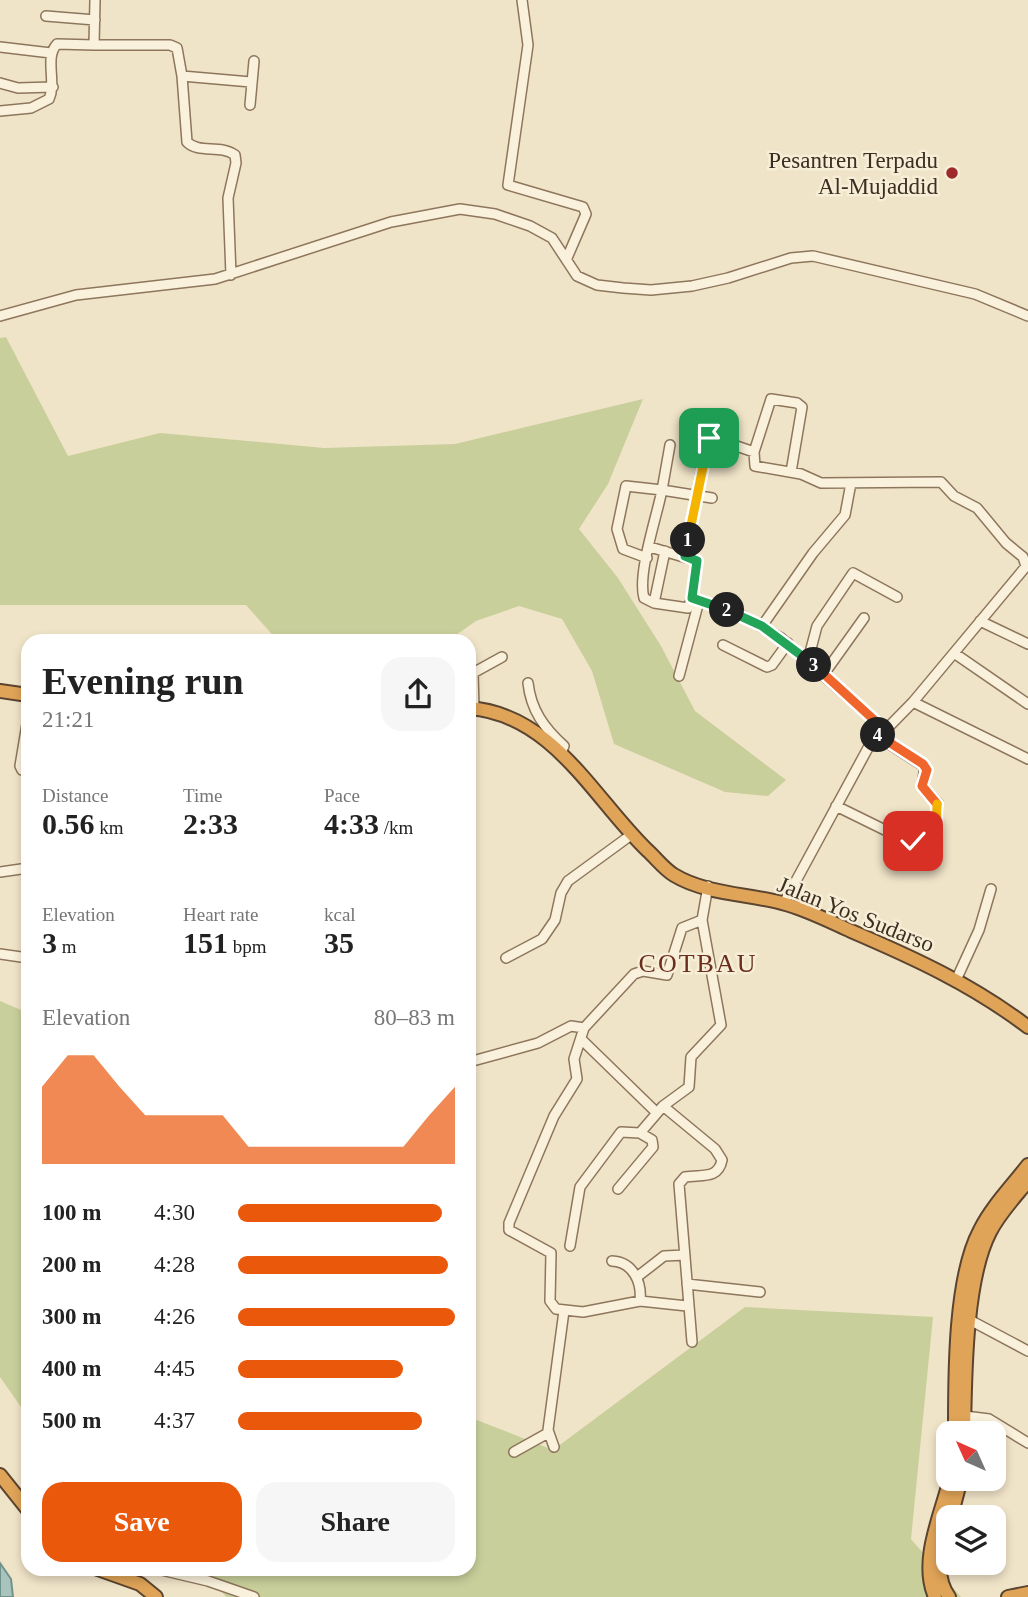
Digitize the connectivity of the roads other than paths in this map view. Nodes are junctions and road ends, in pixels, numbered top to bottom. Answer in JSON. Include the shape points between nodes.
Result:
{"nodes":[{"id":1,"x":95,"y":0,"type":"edge"},
{"id":2,"x":522,"y":0,"type":"edge"},
{"id":3,"x":46,"y":16,"type":"dead end"},
{"id":4,"x":94,"y":20,"type":"junction"},
{"id":5,"x":94,"y":46,"type":"junction"},
{"id":6,"x":0,"y":47,"type":"edge"},
{"id":7,"x":51,"y":53,"type":"junction"},
{"id":8,"x":254,"y":61,"type":"dead end"},
{"id":9,"x":182,"y":76,"type":"junction"},
{"id":10,"x":251,"y":82,"type":"junction"},
{"id":11,"x":0,"y":83,"type":"edge"},
{"id":12,"x":53,"y":87,"type":"junction"},
{"id":13,"x":250,"y":105,"type":"dead end"},
{"id":14,"x":0,"y":111,"type":"edge"},
{"id":15,"x":567,"y":258,"type":"junction"},
{"id":16,"x":230,"y":275,"type":"junction"},
{"id":17,"x":0,"y":316,"type":"edge"},
{"id":18,"x":1028,"y":316,"type":"edge"},
{"id":19,"x":670,"y":445,"type":"dead end"},
{"id":20,"x":754,"y":452,"type":"junction"},
{"id":21,"x":791,"y":472,"type":"junction"},
{"id":22,"x":851,"y":483,"type":"junction"},
{"id":23,"x":662,"y":491,"type":"junction"},
{"id":24,"x":695,"y":496,"type":"junction"},
{"id":25,"x":712,"y":498,"type":"dead end"},
{"id":26,"x":650,"y":547,"type":"junction"},
{"id":27,"x":665,"y":551,"type":"junction"},
{"id":28,"x":685,"y":556,"type":"junction"},
{"id":29,"x":647,"y":558,"type":"junction"},
{"id":30,"x":1027,"y":565,"type":"edge"},
{"id":31,"x":897,"y":597,"type":"dead end"},
{"id":32,"x":696,"y":599,"type":"junction"},
{"id":33,"x":654,"y":603,"type":"junction"},
{"id":34,"x":864,"y":618,"type":"dead end"},
{"id":35,"x":980,"y":621,"type":"junction"},
{"id":36,"x":762,"y":626,"type":"junction"},
{"id":37,"x":788,"y":643,"type":"junction"},
{"id":38,"x":1028,"y":644,"type":"edge"},
{"id":39,"x":723,"y":645,"type":"dead end"},
{"id":40,"x":954,"y":653,"type":"junction"},
{"id":41,"x":502,"y":657,"type":"dead end"},
{"id":42,"x":808,"y":660,"type":"junction"},
{"id":43,"x":476,"y":671,"type":"edge"},
{"id":44,"x":824,"y":674,"type":"junction"},
{"id":45,"x":678,"y":676,"type":"dead end"},
{"id":46,"x":528,"y":683,"type":"dead end"},
{"id":47,"x":0,"y":691,"type":"edge"},
{"id":48,"x":21,"y":694,"type":"edge"},
{"id":49,"x":913,"y":702,"type":"junction"},
{"id":50,"x":1028,"y":704,"type":"edge"},
{"id":51,"x":476,"y":709,"type":"edge"},
{"id":52,"x":881,"y":733,"type":"junction"},
{"id":53,"x":561,"y":753,"type":"junction"},
{"id":54,"x":1028,"y":759,"type":"edge"},
{"id":55,"x":836,"y":806,"type":"junction"},
{"id":56,"x":631,"y":835,"type":"junction"},
{"id":57,"x":21,"y":869,"type":"edge"},
{"id":58,"x":0,"y":872,"type":"edge"},
{"id":59,"x":708,"y":886,"type":"junction"},
{"id":60,"x":991,"y":888,"type":"dead end"},
{"id":61,"x":784,"y":903,"type":"junction"},
{"id":62,"x":702,"y":920,"type":"junction"},
{"id":63,"x":0,"y":954,"type":"edge"},
{"id":64,"x":21,"y":957,"type":"edge"},
{"id":65,"x":506,"y":958,"type":"dead end"},
{"id":66,"x":957,"y":978,"type":"junction"},
{"id":67,"x":1028,"y":1027,"type":"edge"},
{"id":68,"x":584,"y":1028,"type":"junction"},
{"id":69,"x":581,"y":1039,"type":"junction"},
{"id":70,"x":476,"y":1060,"type":"edge"},
{"id":71,"x":660,"y":1110,"type":"junction"},
{"id":72,"x":640,"y":1133,"type":"junction"},
{"id":73,"x":1028,"y":1165,"type":"edge"},
{"id":74,"x":1028,"y":1181,"type":"edge"},
{"id":75,"x":618,"y":1189,"type":"dead end"},
{"id":76,"x":570,"y":1246,"type":"dead end"},
{"id":77,"x":685,"y":1255,"type":"junction"},
{"id":78,"x":612,"y":1261,"type":"dead end"},
{"id":79,"x":637,"y":1277,"type":"junction"},
{"id":80,"x":687,"y":1284,"type":"junction"},
{"id":81,"x":761,"y":1292,"type":"dead end"},
{"id":82,"x":640,"y":1301,"type":"junction"},
{"id":83,"x":688,"y":1306,"type":"junction"},
{"id":84,"x":564,"y":1311,"type":"junction"},
{"id":85,"x":965,"y":1318,"type":"junction"},
{"id":86,"x":692,"y":1342,"type":"dead end"},
{"id":87,"x":1028,"y":1351,"type":"edge"},
{"id":88,"x":965,"y":1416,"type":"junction"},
{"id":89,"x":955,"y":1421,"type":"edge"},
{"id":90,"x":965,"y":1421,"type":"edge"},
{"id":91,"x":548,"y":1433,"type":"junction"},
{"id":92,"x":1028,"y":1443,"type":"edge"},
{"id":93,"x":554,"y":1447,"type":"dead end"},
{"id":94,"x":514,"y":1452,"type":"dead end"},
{"id":95,"x":0,"y":1475,"type":"edge"},
{"id":96,"x":947,"y":1491,"type":"edge"},
{"id":97,"x":21,"y":1501,"type":"edge"},
{"id":98,"x":940,"y":1575,"type":"edge"},
{"id":99,"x":118,"y":1576,"type":"edge"},
{"id":100,"x":187,"y":1576,"type":"edge"},
{"id":101,"x":1028,"y":1593,"type":"edge"},
{"id":102,"x":156,"y":1597,"type":"edge"},
{"id":103,"x":254,"y":1597,"type":"edge"},
{"id":104,"x":935,"y":1597,"type":"edge"},
{"id":105,"x":948,"y":1597,"type":"edge"},
{"id":106,"x":1007,"y":1597,"type":"edge"}],
"edges":[{"from":1,"to":4,"type":"street"},
{"from":2,"to":15,"type":"street","via":[[528,44],[508,185],[583,207],[586,214]]},
{"from":3,"to":4,"type":"street"},
{"from":4,"to":5,"type":"street"},
{"from":5,"to":7,"type":"street","via":[[61,44]]},
{"from":5,"to":9,"type":"street","via":[[174,46],[179,51]]},
{"from":6,"to":7,"type":"street"},
{"from":7,"to":12,"type":"street"},
{"from":8,"to":10,"type":"street"},
{"from":9,"to":10,"type":"street"},
{"from":9,"to":16,"type":"street","via":[[187,142],[193,148],[227,150],[236,159],[228,198]]},
{"from":10,"to":13,"type":"street"},
{"from":11,"to":12,"type":"street","via":[[18,88]]},
{"from":12,"to":14,"type":"street","via":[[44,103]]},
{"from":15,"to":16,"type":"street","via":[[552,238],[530,226],[460,209],[391,222]]},
{"from":15,"to":18,"type":"street","via":[[574,273],[597,285],[651,290],[712,282],[790,258],[813,256],[975,294]]},
{"from":16,"to":17,"type":"street","via":[[76,295]]},
{"from":19,"to":23,"type":"street"},
{"from":20,"to":21,"type":"street","via":[[755,466]]},
{"from":20,"to":21,"type":"street","via":[[770,399],[800,404]]},
{"from":20,"to":24,"type":"street","via":[[709,438]]},
{"from":21,"to":22,"type":"street","via":[[821,483]]},
{"from":22,"to":30,"type":"street","via":[[941,482],[976,508]]},
{"from":22,"to":36,"type":"street","via":[[845,516]]},
{"from":23,"to":24,"type":"street"},
{"from":23,"to":26,"type":"street"},
{"from":23,"to":29,"type":"street","via":[[626,486],[617,537],[623,549]]},
{"from":24,"to":25,"type":"street"},
{"from":24,"to":28,"type":"street"},
{"from":26,"to":27,"type":"street"},
{"from":26,"to":29,"type":"street"},
{"from":27,"to":28,"type":"street"},
{"from":27,"to":33,"type":"street"},
{"from":28,"to":32,"type":"street","via":[[697,561]]},
{"from":29,"to":33,"type":"street","via":[[643,595]]},
{"from":30,"to":35,"type":"street"},
{"from":31,"to":42,"type":"street","via":[[852,574],[817,626]]},
{"from":32,"to":33,"type":"street","via":[[686,609]]},
{"from":32,"to":36,"type":"street"},
{"from":32,"to":45,"type":"street"},
{"from":34,"to":44,"type":"street"},
{"from":35,"to":38,"type":"street"},
{"from":35,"to":40,"type":"street"},
{"from":36,"to":37,"type":"street"},
{"from":37,"to":39,"type":"street","via":[[767,667]]},
{"from":37,"to":42,"type":"street"},
{"from":40,"to":49,"type":"street"},
{"from":40,"to":50,"type":"street"},
{"from":41,"to":43,"type":"street"},
{"from":42,"to":44,"type":"street"},
{"from":44,"to":52,"type":"street"},
{"from":46,"to":53,"type":"street","via":[[535,712],[564,746]]},
{"from":47,"to":48,"type":"highway"},
{"from":49,"to":52,"type":"street"},
{"from":49,"to":54,"type":"street"},
{"from":51,"to":53,"type":"highway","name":"Jalan Yos Sudarso","via":[[521,724]]},
{"from":52,"to":55,"type":"street"},
{"from":52,"to":55,"type":"street","via":[[925,767],[922,786],[937,803],[936,840],[913,841],[910,835],[887,831]]},
{"from":53,"to":56,"type":"highway","name":"Jalan Yos Sudarso"},
{"from":55,"to":61,"type":"street"},
{"from":56,"to":59,"type":"highway","name":"Jalan Yos Sudarso","via":[[674,875]]},
{"from":56,"to":65,"type":"street","via":[[568,881],[550,929],[534,945]]},
{"from":57,"to":58,"type":"street"},
{"from":59,"to":61,"type":"highway","name":"Jalan Yos Sudarso"},
{"from":59,"to":62,"type":"street"},
{"from":60,"to":66,"type":"street","via":[[979,930]]},
{"from":61,"to":66,"type":"highway","name":"Jalan Yos Sudarso"},
{"from":62,"to":68,"type":"street","via":[[682,928],[667,975],[634,974]]},
{"from":62,"to":71,"type":"street","via":[[721,1025],[691,1057],[689,1087]]},
{"from":63,"to":64,"type":"street"},
{"from":66,"to":67,"type":"highway","name":"Jalan Yos Sudarso"},
{"from":68,"to":69,"type":"street"},
{"from":68,"to":70,"type":"street","via":[[572,1026],[538,1043]]},
{"from":69,"to":71,"type":"street"},
{"from":69,"to":84,"type":"street","via":[[574,1059],[576,1079],[554,1116],[508,1227],[551,1253],[550,1301]]},
{"from":71,"to":72,"type":"street"},
{"from":71,"to":77,"type":"street","via":[[715,1149],[722,1160],[712,1175],[680,1181]]},
{"from":72,"to":75,"type":"street","via":[[652,1140],[653,1147]]},
{"from":72,"to":76,"type":"street","via":[[621,1132],[585,1178],[576,1199]]},
{"from":73,"to":85,"type":"highway","via":[[974,1242]]},
{"from":74,"to":85,"type":"highway","via":[[989,1234]]},
{"from":77,"to":79,"type":"street","via":[[664,1256]]},
{"from":77,"to":80,"type":"street"},
{"from":78,"to":79,"type":"street","via":[[623,1262]]},
{"from":79,"to":82,"type":"street"},
{"from":80,"to":81,"type":"street"},
{"from":80,"to":83,"type":"street"},
{"from":82,"to":83,"type":"street"},
{"from":82,"to":84,"type":"street"},
{"from":83,"to":86,"type":"street"},
{"from":84,"to":91,"type":"street"},
{"from":85,"to":87,"type":"street"},
{"from":85,"to":88,"type":"highway"},
{"from":85,"to":89,"type":"highway","via":[[955,1360]]},
{"from":88,"to":90,"type":"highway"},
{"from":88,"to":92,"type":"street","via":[[989,1419]]},
{"from":91,"to":93,"type":"street"},
{"from":91,"to":94,"type":"street"},
{"from":95,"to":97,"type":"highway"},
{"from":96,"to":104,"type":"highway","via":[[929,1558]]},
{"from":98,"to":105,"type":"highway"},
{"from":99,"to":102,"type":"highway","via":[[140,1584]]},
{"from":100,"to":103,"type":"street"},
{"from":101,"to":106,"type":"highway"}]}
